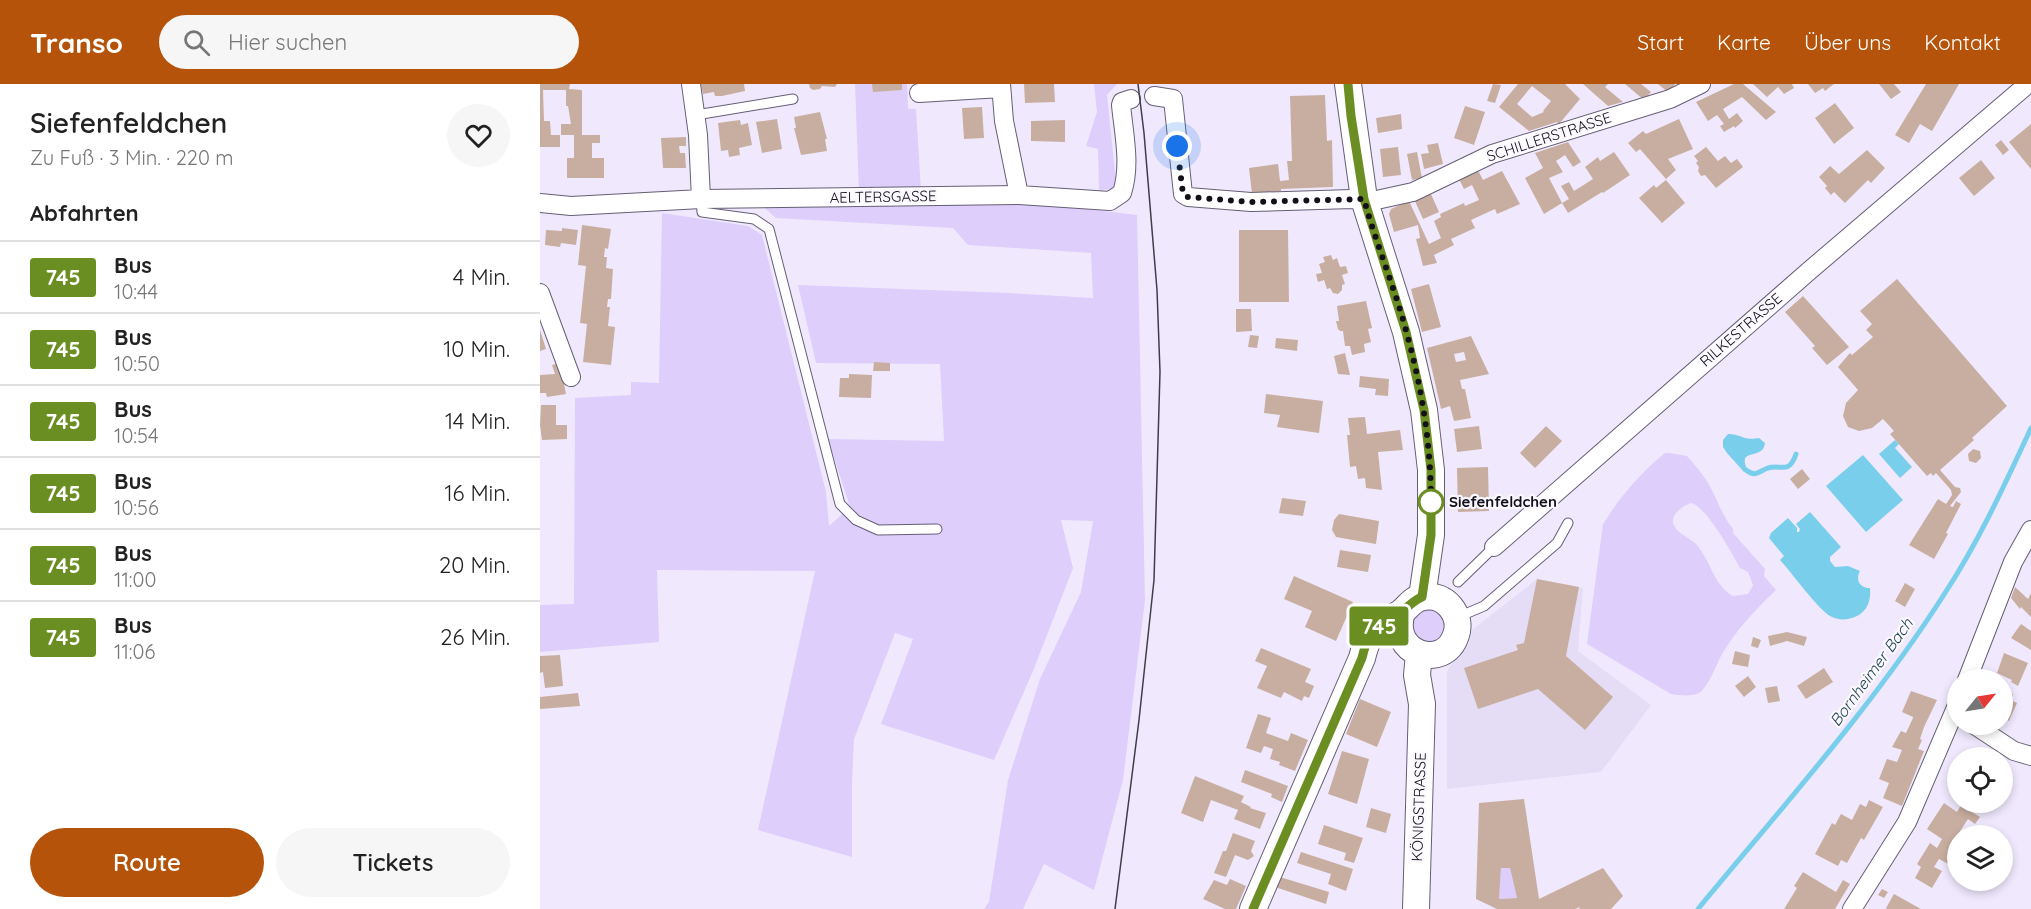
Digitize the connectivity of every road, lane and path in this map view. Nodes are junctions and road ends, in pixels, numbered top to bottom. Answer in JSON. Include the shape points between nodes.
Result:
{"nodes":[{"id":1,"x":691,"y":84,"type":"edge"},
{"id":2,"x":1348,"y":84,"type":"edge"},
{"id":3,"x":1701,"y":84,"type":"edge"},
{"id":4,"x":2028,"y":84,"type":"edge"},
{"id":5,"x":1001,"y":86,"type":"edge"},
{"id":6,"x":919,"y":93,"type":"dead end"},
{"id":7,"x":1154,"y":96,"type":"dead end"},
{"id":8,"x":793,"y":99,"type":"dead end"},
{"id":9,"x":1131,"y":99,"type":"dead end"},
{"id":10,"x":696,"y":115,"type":"junction"},
{"id":11,"x":1019,"y":195,"type":"junction"},
{"id":12,"x":701,"y":199,"type":"junction"},
{"id":13,"x":1364,"y":199,"type":"junction"},
{"id":14,"x":540,"y":203,"type":"edge"},
{"id":15,"x":540,"y":293,"type":"edge"},
{"id":16,"x":571,"y":377,"type":"dead end"},
{"id":17,"x":1568,"y":523,"type":"dead end"},
{"id":18,"x":937,"y":529,"type":"dead end"},
{"id":19,"x":2031,"y":530,"type":"edge"},
{"id":20,"x":1494,"y":547,"type":"joint"},
{"id":21,"x":1458,"y":582,"type":"dead end"},
{"id":22,"x":1421,"y":602,"type":"junction"},
{"id":23,"x":1457,"y":617,"type":"junction"},
{"id":24,"x":1420,"y":648,"type":"junction"},
{"id":25,"x":1362,"y":658,"type":"junction"},
{"id":26,"x":1971,"y":669,"type":"edge"},
{"id":27,"x":1947,"y":731,"type":"edge"},
{"id":28,"x":1990,"y":735,"type":"edge"},
{"id":29,"x":2031,"y":756,"type":"edge"},
{"id":30,"x":1253,"y":909,"type":"edge"},
{"id":31,"x":1416,"y":909,"type":"edge"},
{"id":32,"x":1852,"y":909,"type":"edge"}],
"edges":[{"from":1,"to":10,"type":"street"},
{"from":2,"to":13,"type":"street","name":"KÖNIGSTRASSE"},
{"from":3,"to":13,"type":"street","name":"SCHILLERSTRASSE","via":[[1670,99],[1492,154],[1413,192],[1372,201]]},
{"from":4,"to":20,"type":"street","name":"RILKESTRASSE"},
{"from":5,"to":6,"type":"street"},
{"from":5,"to":11,"type":"street"},
{"from":7,"to":13,"type":"street","via":[[1173,99],[1183,194],[1188,197],[1251,202]]},
{"from":8,"to":10,"type":"lane"},
{"from":9,"to":11,"type":"street","name":"AELTERSGASSE","via":[[1121,105],[1128,171],[1117,198],[1110,201]]},
{"from":10,"to":12,"type":"street"},
{"from":11,"to":12,"type":"street","name":"AELTERSGASSE"},
{"from":12,"to":14,"type":"street","name":"AELTERSGASSE","via":[[570,206]]},
{"from":12,"to":18,"type":"lane","via":[[702,212],[754,219],[769,229],[840,504],[856,520],[878,530]]},
{"from":13,"to":22,"type":"street","name":"KÖNIGSTRASSE","via":[[1406,332],[1422,401],[1431,470],[1431,535],[1440,574]]},
{"from":15,"to":16,"type":"street"},
{"from":17,"to":23,"type":"lane","via":[[1557,543],[1484,606]]},
{"from":19,"to":26,"type":"street","via":[[2013,562]]},
{"from":20,"to":21,"type":"lane","name":"RILKESTRASSE"},
{"from":22,"to":23,"type":"street","via":[[1449,605]]},
{"from":22,"to":24,"type":"street","name":"KÖNIGSTRASSE","via":[[1399,630]]},
{"from":22,"to":25,"type":"street","via":[[1372,632]]},
{"from":23,"to":24,"type":"street","via":[[1453,642]]},
{"from":24,"to":25,"type":"street","via":[[1387,642]]},
{"from":24,"to":31,"type":"street","name":"KÖNIGSTRASSE"},
{"from":25,"to":30,"type":"street"},
{"from":27,"to":32,"type":"street","via":[[1907,822]]},
{"from":28,"to":29,"type":"street","via":[[2014,751]]}]}
